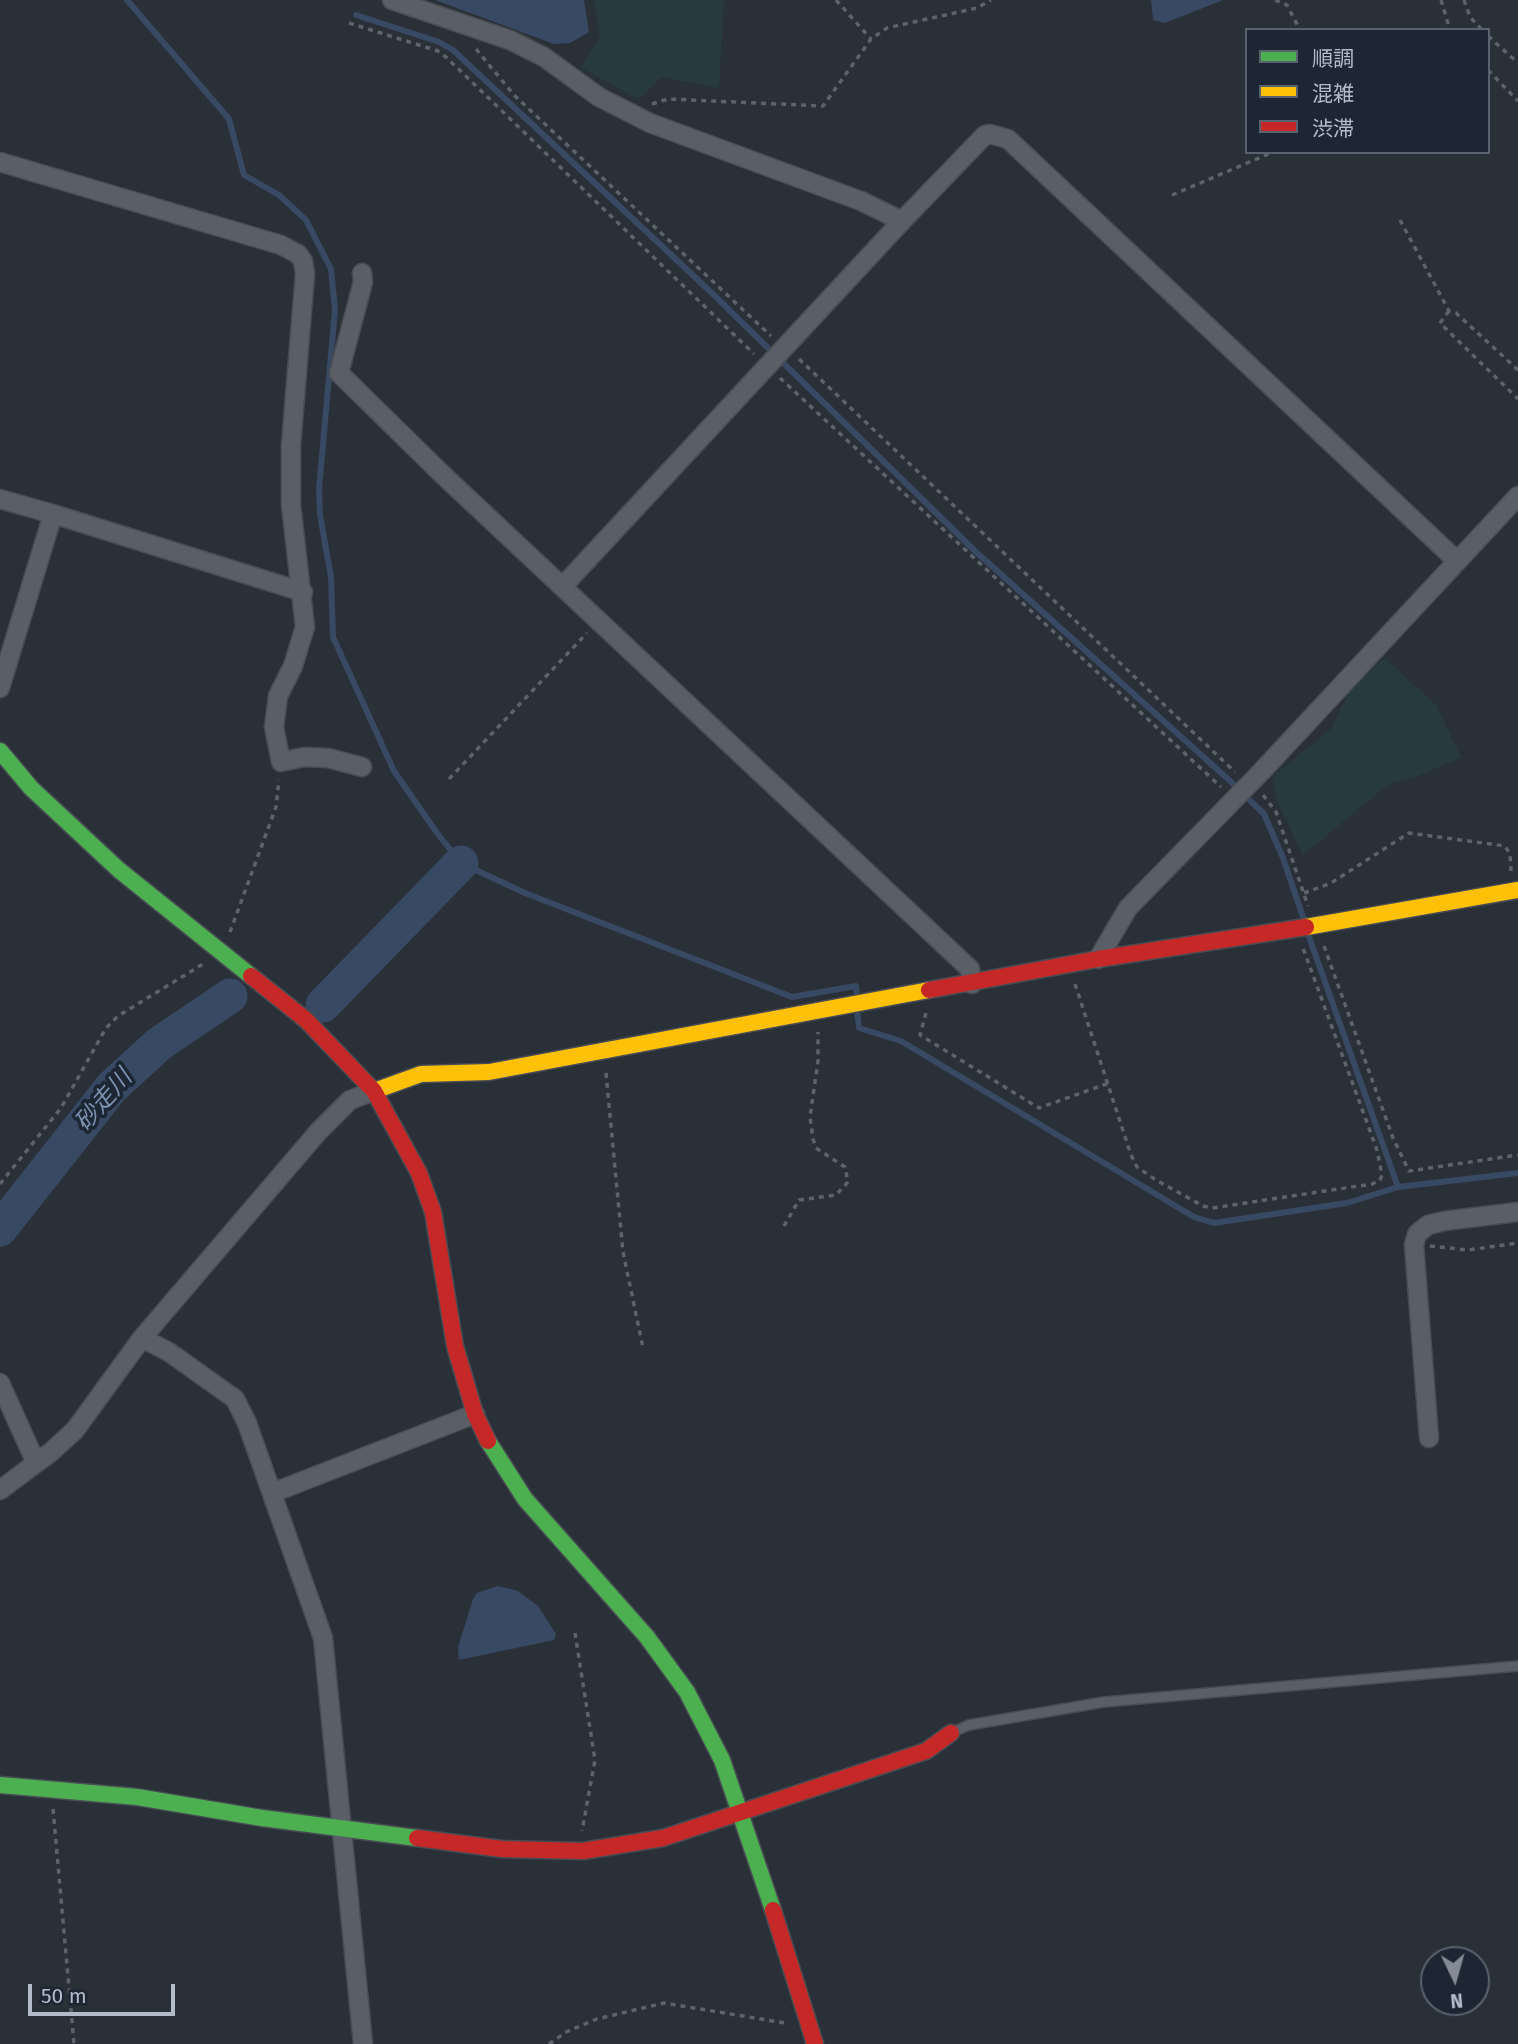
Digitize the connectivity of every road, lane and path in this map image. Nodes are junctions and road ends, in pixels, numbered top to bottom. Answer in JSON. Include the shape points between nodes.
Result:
{"nodes":[{"id":1,"x":392,"y":0,"type":"edge"},
{"id":2,"x":836,"y":0,"type":"edge"},
{"id":3,"x":991,"y":0,"type":"edge"},
{"id":4,"x":1275,"y":0,"type":"edge"},
{"id":5,"x":1441,"y":0,"type":"edge"},
{"id":6,"x":1464,"y":0,"type":"edge"},
{"id":7,"x":349,"y":23,"type":"dead end"},
{"id":8,"x":464,"y":25,"type":"junction"},
{"id":9,"x":1299,"y":28,"type":"edge"},
{"id":10,"x":1449,"y":28,"type":"edge"},
{"id":11,"x":1480,"y":28,"type":"edge"},
{"id":12,"x":871,"y":38,"type":"junction"},
{"id":13,"x":1490,"y":38,"type":"edge"},
{"id":14,"x":1518,"y":63,"type":"edge"},
{"id":15,"x":1490,"y":72,"type":"edge"},
{"id":16,"x":1518,"y":101,"type":"edge"},
{"id":17,"x":640,"y":115,"type":"junction"},
{"id":18,"x":1268,"y":154,"type":"edge"},
{"id":19,"x":0,"y":162,"type":"edge"},
{"id":20,"x":1172,"y":195,"type":"dead end"},
{"id":21,"x":902,"y":220,"type":"junction"},
{"id":22,"x":1400,"y":220,"type":"dead end"},
{"id":23,"x":362,"y":273,"type":"dead end"},
{"id":24,"x":1449,"y":311,"type":"junction"},
{"id":25,"x":785,"y":349,"type":"junction"},
{"id":26,"x":770,"y":364,"type":"junction"},
{"id":27,"x":1518,"y":370,"type":"edge"},
{"id":28,"x":1518,"y":400,"type":"edge"},
{"id":29,"x":1518,"y":496,"type":"edge"},
{"id":30,"x":0,"y":499,"type":"edge"},
{"id":31,"x":52,"y":514,"type":"junction"},
{"id":32,"x":1456,"y":560,"type":"junction"},
{"id":33,"x":563,"y":586,"type":"junction"},
{"id":34,"x":303,"y":592,"type":"junction"},
{"id":35,"x":599,"y":620,"type":"junction"},
{"id":36,"x":0,"y":688,"type":"edge"},
{"id":37,"x":0,"y":751,"type":"edge"},
{"id":38,"x":281,"y":762,"type":"junction"},
{"id":39,"x":362,"y":767,"type":"dead end"},
{"id":40,"x":449,"y":779,"type":"dead end"},
{"id":41,"x":1240,"y":791,"type":"junction"},
{"id":42,"x":1516,"y":890,"type":"edge"},
{"id":43,"x":1304,"y":893,"type":"junction"},
{"id":44,"x":1307,"y":927,"type":"junction"},
{"id":45,"x":220,"y":951,"type":"junction"},
{"id":46,"x":1098,"y":959,"type":"junction"},
{"id":47,"x":1072,"y":964,"type":"junction"},
{"id":48,"x":972,"y":984,"type":"junction"},
{"id":49,"x":819,"y":1012,"type":"junction"},
{"id":50,"x":926,"y":1013,"type":"dead end"},
{"id":51,"x":604,"y":1051,"type":"junction"},
{"id":52,"x":1109,"y":1083,"type":"junction"},
{"id":53,"x":374,"y":1091,"type":"junction"},
{"id":54,"x":1518,"y":1155,"type":"edge"},
{"id":55,"x":0,"y":1184,"type":"edge"},
{"id":56,"x":1518,"y":1212,"type":"edge"},
{"id":57,"x":784,"y":1226,"type":"dead end"},
{"id":58,"x":1518,"y":1243,"type":"edge"},
{"id":59,"x":1414,"y":1245,"type":"junction"},
{"id":60,"x":142,"y":1338,"type":"junction"},
{"id":61,"x":643,"y":1348,"type":"dead end"},
{"id":62,"x":0,"y":1383,"type":"edge"},
{"id":63,"x":475,"y":1414,"type":"junction"},
{"id":64,"x":1429,"y":1438,"type":"dead end"},
{"id":65,"x":36,"y":1463,"type":"junction"},
{"id":66,"x":0,"y":1490,"type":"edge"},
{"id":67,"x":272,"y":1493,"type":"junction"},
{"id":68,"x":575,"y":1633,"type":"dead end"},
{"id":69,"x":1518,"y":1666,"type":"edge"},
{"id":70,"x":951,"y":1733,"type":"joint"},
{"id":71,"x":0,"y":1785,"type":"edge"},
{"id":72,"x":51,"y":1788,"type":"junction"},
{"id":73,"x":742,"y":1812,"type":"junction"},
{"id":74,"x":343,"y":1827,"type":"junction"},
{"id":75,"x":583,"y":1851,"type":"junction"},
{"id":76,"x":807,"y":2020,"type":"junction"},
{"id":77,"x":74,"y":2044,"type":"edge"},
{"id":78,"x":363,"y":2044,"type":"edge"},
{"id":79,"x":549,"y":2044,"type":"edge"},
{"id":80,"x":815,"y":2044,"type":"edge"}],
"edges":[{"from":1,"to":8,"type":"street"},
{"from":2,"to":12,"type":"path"},
{"from":3,"to":12,"type":"path","via":[[977,8],[887,28]]},
{"from":4,"to":9,"type":"path","via":[[1287,5]]},
{"from":5,"to":10,"type":"path"},
{"from":6,"to":11,"type":"path"},
{"from":7,"to":26,"type":"path","via":[[438,51],[447,58]]},
{"from":8,"to":17,"type":"street","via":[[544,57],[599,97]]},
{"from":8,"to":25,"type":"path","via":[[482,58],[514,95]]},
{"from":12,"to":17,"type":"path","via":[[823,106],[668,99]]},
{"from":13,"to":14,"type":"path"},
{"from":15,"to":16,"type":"path"},
{"from":17,"to":21,"type":"street"},
{"from":18,"to":20,"type":"path"},
{"from":19,"to":34,"type":"street","via":[[281,245],[298,254],[305,274],[291,445],[291,505]]},
{"from":21,"to":25,"type":"street"},
{"from":21,"to":32,"type":"street","via":[[985,135],[1008,138]]},
{"from":22,"to":24,"type":"path"},
{"from":23,"to":33,"type":"street","via":[[363,282],[332,373]]},
{"from":24,"to":27,"type":"path","via":[[1457,313]]},
{"from":24,"to":28,"type":"path","via":[[1440,323]]},
{"from":25,"to":26,"type":"street"},
{"from":25,"to":41,"type":"path"},
{"from":26,"to":33,"type":"street"},
{"from":26,"to":41,"type":"path"},
{"from":29,"to":32,"type":"street"},
{"from":30,"to":31,"type":"street"},
{"from":31,"to":34,"type":"street"},
{"from":31,"to":36,"type":"street"},
{"from":32,"to":41,"type":"street"},
{"from":33,"to":35,"type":"street"},
{"from":34,"to":38,"type":"street","via":[[305,627],[274,711]]},
{"from":35,"to":40,"type":"path"},
{"from":35,"to":48,"type":"street","via":[[970,969]]},
{"from":37,"to":45,"type":"street","via":[[30,788],[119,870]]},
{"from":38,"to":39,"type":"street","via":[[328,758]]},
{"from":38,"to":45,"type":"path","via":[[276,807]]},
{"from":41,"to":43,"type":"path","via":[[1269,800]]},
{"from":41,"to":46,"type":"street","via":[[1128,908]]},
{"from":42,"to":43,"type":"path","via":[[1505,846],[1409,833],[1331,883]]},
{"from":42,"to":44,"type":"street"},
{"from":43,"to":44,"type":"path"},
{"from":44,"to":46,"type":"street"},
{"from":44,"to":52,"type":"path","via":[[1304,950],[1377,1150],[1380,1180],[1275,1199],[1203,1206],[1138,1167]]},
{"from":44,"to":54,"type":"path","via":[[1409,1171]]},
{"from":45,"to":53,"type":"street","via":[[306,1020]]},
{"from":45,"to":55,"type":"path","via":[[106,1028],[61,1108]]},
{"from":46,"to":47,"type":"street"},
{"from":47,"to":48,"type":"street"},
{"from":47,"to":52,"type":"path"},
{"from":48,"to":49,"type":"street"},
{"from":49,"to":51,"type":"street"},
{"from":49,"to":57,"type":"path","via":[[810,1117],[813,1139],[816,1147],[845,1167],[848,1182],[836,1195],[799,1200]]},
{"from":50,"to":52,"type":"path","via":[[920,1035],[1039,1108]]},
{"from":51,"to":53,"type":"street","via":[[489,1072],[421,1074]]},
{"from":51,"to":61,"type":"path","via":[[623,1252]]},
{"from":53,"to":60,"type":"street","via":[[350,1100],[318,1132]]},
{"from":53,"to":63,"type":"street","via":[[400,1133],[433,1212],[454,1346]]},
{"from":56,"to":59,"type":"street","via":[[1428,1226],[1417,1234]]},
{"from":58,"to":59,"type":"path","via":[[1468,1250]]},
{"from":59,"to":64,"type":"street"},
{"from":60,"to":65,"type":"street","via":[[75,1430]]},
{"from":60,"to":67,"type":"street","via":[[234,1399]]},
{"from":62,"to":65,"type":"street"},
{"from":63,"to":67,"type":"street"},
{"from":63,"to":73,"type":"street","via":[[525,1499],[647,1637],[687,1692]]},
{"from":65,"to":66,"type":"street"},
{"from":67,"to":74,"type":"street","via":[[323,1639]]},
{"from":68,"to":75,"type":"path","via":[[595,1760],[580,1838]]},
{"from":69,"to":70,"type":"lane","via":[[1104,1702],[969,1725]]},
{"from":70,"to":73,"type":"street","via":[[926,1751]]},
{"from":71,"to":72,"type":"street"},
{"from":72,"to":74,"type":"street"},
{"from":72,"to":77,"type":"path"},
{"from":73,"to":75,"type":"street","via":[[663,1838]]},
{"from":73,"to":76,"type":"street"},
{"from":74,"to":75,"type":"street","via":[[502,1849]]},
{"from":74,"to":78,"type":"street"},
{"from":76,"to":79,"type":"path","via":[[792,2026],[774,2019],[664,2003],[597,2019]]},
{"from":76,"to":80,"type":"street"}]}
